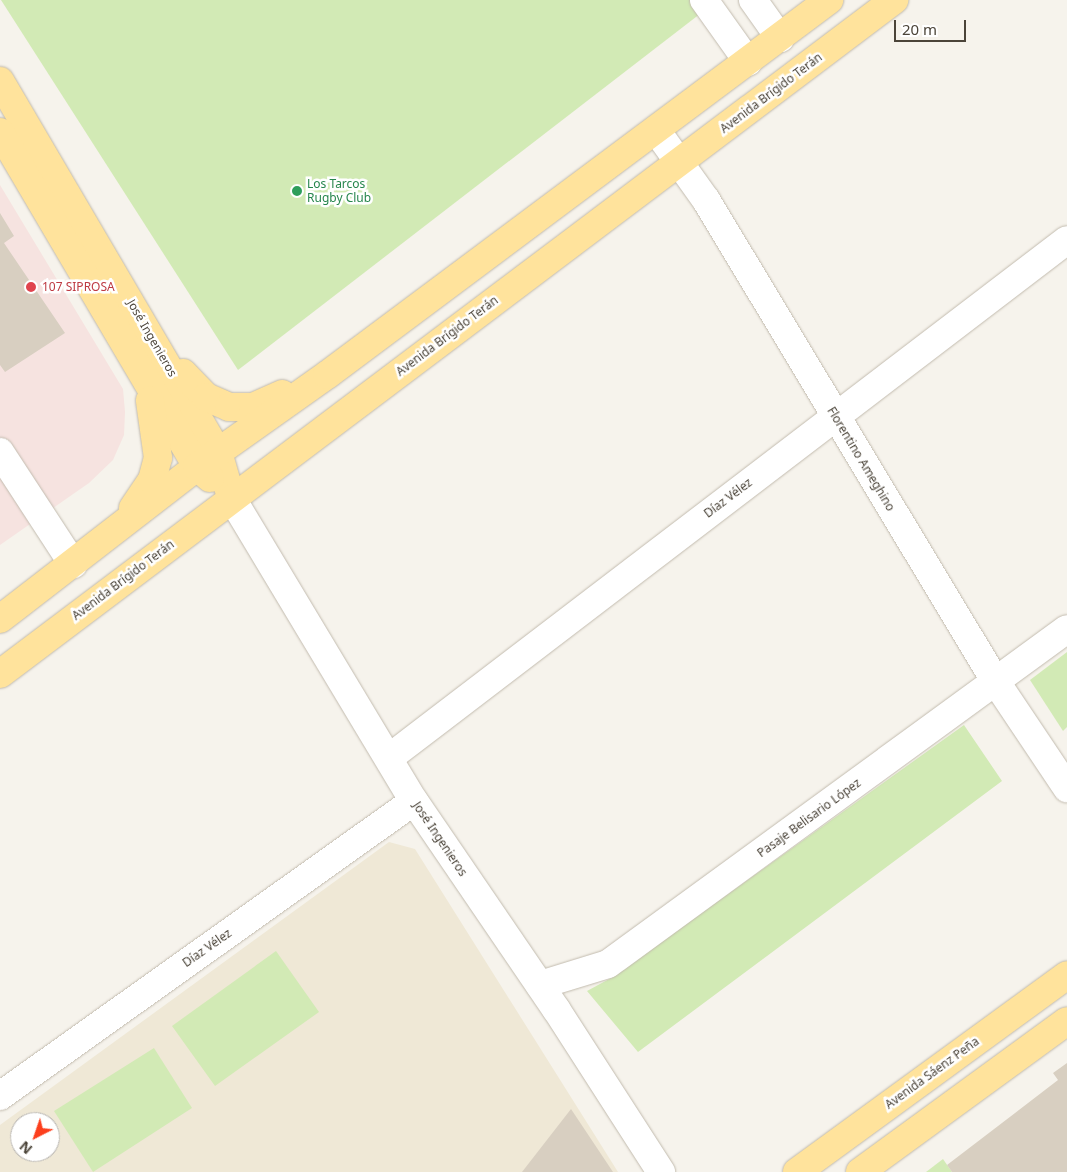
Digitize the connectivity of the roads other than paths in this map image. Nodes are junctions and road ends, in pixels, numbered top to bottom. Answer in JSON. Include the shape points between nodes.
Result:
{"nodes":[{"id":1,"x":704,"y":0,"type":"edge"},
{"id":2,"x":753,"y":0,"type":"edge"},
{"id":3,"x":828,"y":0,"type":"edge"},
{"id":4,"x":894,"y":0,"type":"edge"},
{"id":5,"x":780,"y":38,"type":"junction"},
{"id":6,"x":748,"y":62,"type":"junction"},
{"id":7,"x":0,"y":81,"type":"edge"},
{"id":8,"x":656,"y":130,"type":"junction"},
{"id":9,"x":0,"y":132,"type":"edge"},
{"id":10,"x":678,"y":163,"type":"junction"},
{"id":11,"x":1067,"y":240,"type":"edge"},
{"id":12,"x":161,"y":351,"type":"junction"},
{"id":13,"x":327,"y":375,"type":"junction"},
{"id":14,"x":146,"y":382,"type":"junction"},
{"id":15,"x":834,"y":417,"type":"junction"},
{"id":16,"x":0,"y":452,"type":"edge"},
{"id":17,"x":207,"y":460,"type":"junction"},
{"id":18,"x":231,"y":497,"type":"junction"},
{"id":19,"x":113,"y":532,"type":"junction"},
{"id":20,"x":73,"y":564,"type":"junction"},
{"id":21,"x":0,"y":619,"type":"edge"},
{"id":22,"x":1067,"y":629,"type":"edge"},
{"id":23,"x":0,"y":674,"type":"edge"},
{"id":24,"x":996,"y":682,"type":"junction"},
{"id":25,"x":389,"y":758,"type":"junction"},
{"id":26,"x":1067,"y":788,"type":"edge"},
{"id":27,"x":414,"y":801,"type":"junction"},
{"id":28,"x":1067,"y":975,"type":"edge"},
{"id":29,"x":540,"y":985,"type":"junction"},
{"id":30,"x":1067,"y":1021,"type":"edge"},
{"id":31,"x":0,"y":1096,"type":"edge"},
{"id":32,"x":661,"y":1172,"type":"edge"},
{"id":33,"x":797,"y":1172,"type":"edge"},
{"id":34,"x":860,"y":1172,"type":"edge"}],
"edges":[{"from":1,"to":6,"type":"street"},
{"from":2,"to":5,"type":"street"},
{"from":3,"to":5,"type":"main road"},
{"from":4,"to":10,"type":"main road","name":"Avenida Brígido Terán"},
{"from":5,"to":6,"type":"main road"},
{"from":6,"to":8,"type":"main road"},
{"from":7,"to":12,"type":"main road","name":"José Ingenieros"},
{"from":8,"to":10,"type":"street","name":"Florentino Ameghino"},
{"from":8,"to":13,"type":"main road"},
{"from":9,"to":14,"type":"main road","name":"José Ingenieros"},
{"from":10,"to":15,"type":"street","name":"Florentino Ameghino","via":[[706,200]]},
{"from":10,"to":18,"type":"main road","name":"Avenida Brígido Terán"},
{"from":11,"to":15,"type":"street","name":"Díaz Vélez"},
{"from":12,"to":13,"type":"main road","via":[[206,397],[229,407],[253,407]]},
{"from":12,"to":17,"type":"main road","name":"José Ingenieros"},
{"from":13,"to":17,"type":"main road"},
{"from":14,"to":17,"type":"main road","name":"José Ingenieros"},
{"from":14,"to":19,"type":"main road","via":[[158,458],[152,480],[140,500]]},
{"from":15,"to":24,"type":"street","name":"Florentino Ameghino"},
{"from":15,"to":25,"type":"street","name":"Díaz Vélez"},
{"from":16,"to":20,"type":"street"},
{"from":17,"to":18,"type":"main road","name":"José Ingenieros"},
{"from":17,"to":19,"type":"main road"},
{"from":18,"to":23,"type":"main road","name":"Avenida Brígido Terán"},
{"from":18,"to":25,"type":"street","name":"José Ingenieros"},
{"from":19,"to":20,"type":"main road"},
{"from":20,"to":21,"type":"main road"},
{"from":22,"to":24,"type":"street","name":"Pasaje Belisario López"},
{"from":24,"to":26,"type":"street","name":"Florentino Ameghino"},
{"from":24,"to":29,"type":"street","name":"Pasaje Belisario López","via":[[608,964]]},
{"from":25,"to":27,"type":"street","name":"José Ingenieros"},
{"from":27,"to":29,"type":"street","name":"José Ingenieros"},
{"from":27,"to":31,"type":"street","name":"Díaz Vélez"},
{"from":28,"to":33,"type":"main road","name":"Avenida Sáenz Peña"},
{"from":29,"to":32,"type":"street","name":"José Ingenieros"},
{"from":30,"to":34,"type":"main road"}]}
